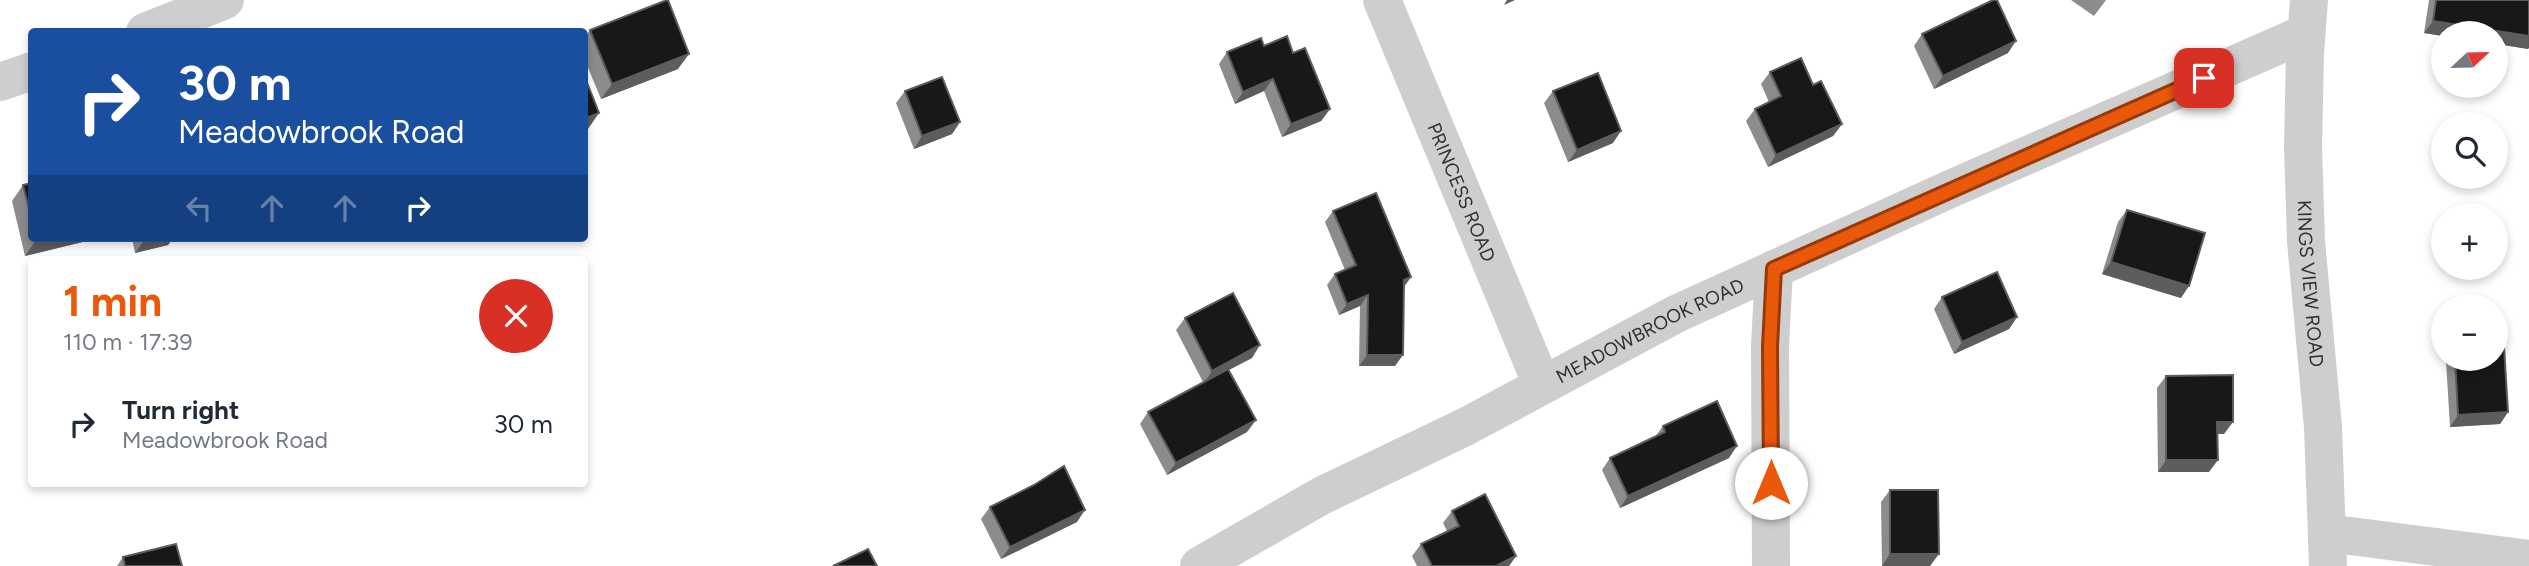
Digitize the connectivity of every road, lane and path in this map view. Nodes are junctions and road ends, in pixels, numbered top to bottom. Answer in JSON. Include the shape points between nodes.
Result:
{"nodes":[{"id":1,"x":225,"y":0,"type":"edge"},
{"id":2,"x":1382,"y":0,"type":"edge"},
{"id":3,"x":2308,"y":17,"type":"edge"},
{"id":4,"x":155,"y":28,"type":"edge"},
{"id":5,"x":28,"y":72,"type":"edge"},
{"id":6,"x":0,"y":82,"type":"edge"},
{"id":7,"x":1774,"y":269,"type":"junction"},
{"id":8,"x":1542,"y":385,"type":"junction"},
{"id":9,"x":2327,"y":550,"type":"edge"},
{"id":10,"x":2529,"y":559,"type":"edge"},
{"id":11,"x":1199,"y":566,"type":"edge"},
{"id":12,"x":1771,"y":566,"type":"edge"}],
"edges":[{"from":1,"to":4,"type":"street"},
{"from":2,"to":8,"type":"street","name":"PRINCESS ROAD"},
{"from":3,"to":7,"type":"street","name":"MEADOWBROOK ROAD"},
{"from":3,"to":9,"type":"street","name":"KINGS VIEW ROAD","via":[[2303,147],[2306,241],[2323,427]]},
{"from":5,"to":6,"type":"street"},
{"from":7,"to":8,"type":"street","name":"MEADOWBROOK ROAD","via":[[1676,314]]},
{"from":7,"to":12,"type":"street"},
{"from":8,"to":11,"type":"street","name":"MEADOWBROOK ROAD","via":[[1321,496]]},
{"from":9,"to":10,"type":"street"}]}
